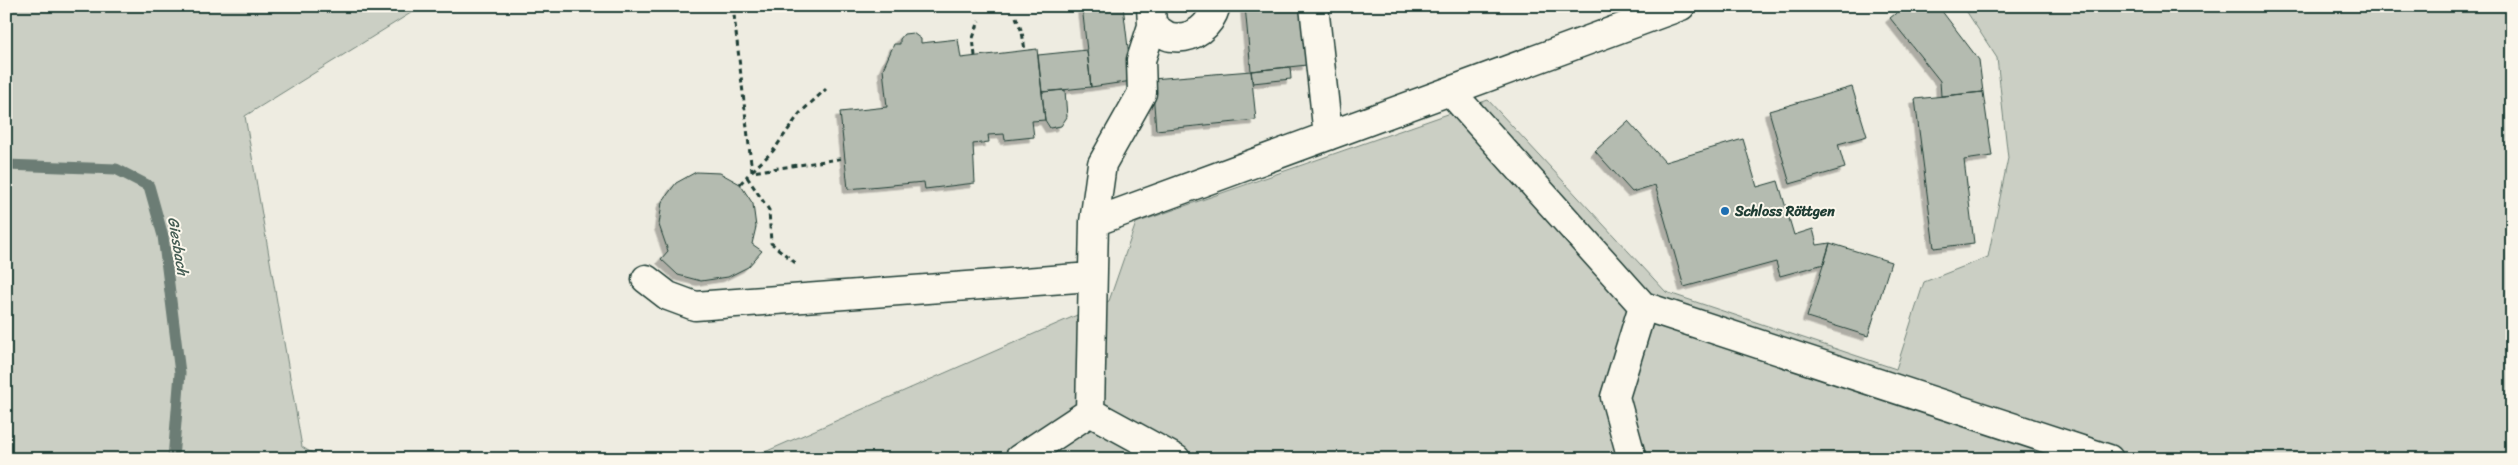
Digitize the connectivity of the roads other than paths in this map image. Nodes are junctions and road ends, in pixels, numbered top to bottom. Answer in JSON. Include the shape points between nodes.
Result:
{"nodes":[{"id":1,"x":1216,"y":6,"type":"edge"},
{"id":2,"x":1314,"y":6,"type":"edge"},
{"id":3,"x":1681,"y":6,"type":"edge"},
{"id":4,"x":1151,"y":16,"type":"edge"},
{"id":5,"x":1450,"y":91,"type":"junction"},
{"id":6,"x":1328,"y":136,"type":"junction"},
{"id":7,"x":1094,"y":222,"type":"junction"},
{"id":8,"x":1092,"y":277,"type":"junction"},
{"id":9,"x":646,"y":279,"type":"dead end"},
{"id":10,"x":1643,"y":306,"type":"junction"},
{"id":11,"x":1090,"y":412,"type":"junction"},
{"id":12,"x":1019,"y":459,"type":"edge"},
{"id":13,"x":1176,"y":459,"type":"edge"},
{"id":14,"x":1632,"y":459,"type":"edge"},
{"id":15,"x":2109,"y":459,"type":"edge"}],
"edges":[{"from":1,"to":4,"type":"lane","via":[[1209,23],[1194,35],[1172,38]]},
{"from":2,"to":6,"type":"lane"},
{"from":3,"to":5,"type":"lane"},
{"from":4,"to":7,"type":"lane","via":[[1141,60],[1142,92],[1102,164]]},
{"from":5,"to":6,"type":"lane"},
{"from":5,"to":10,"type":"lane"},
{"from":6,"to":7,"type":"lane"},
{"from":7,"to":8,"type":"lane"},
{"from":8,"to":9,"type":"lane","via":[[695,306],[668,296]]},
{"from":8,"to":11,"type":"lane"},
{"from":10,"to":14,"type":"lane","via":[[1615,397]]},
{"from":10,"to":15,"type":"lane"},
{"from":11,"to":12,"type":"lane"},
{"from":11,"to":13,"type":"lane"}]}
